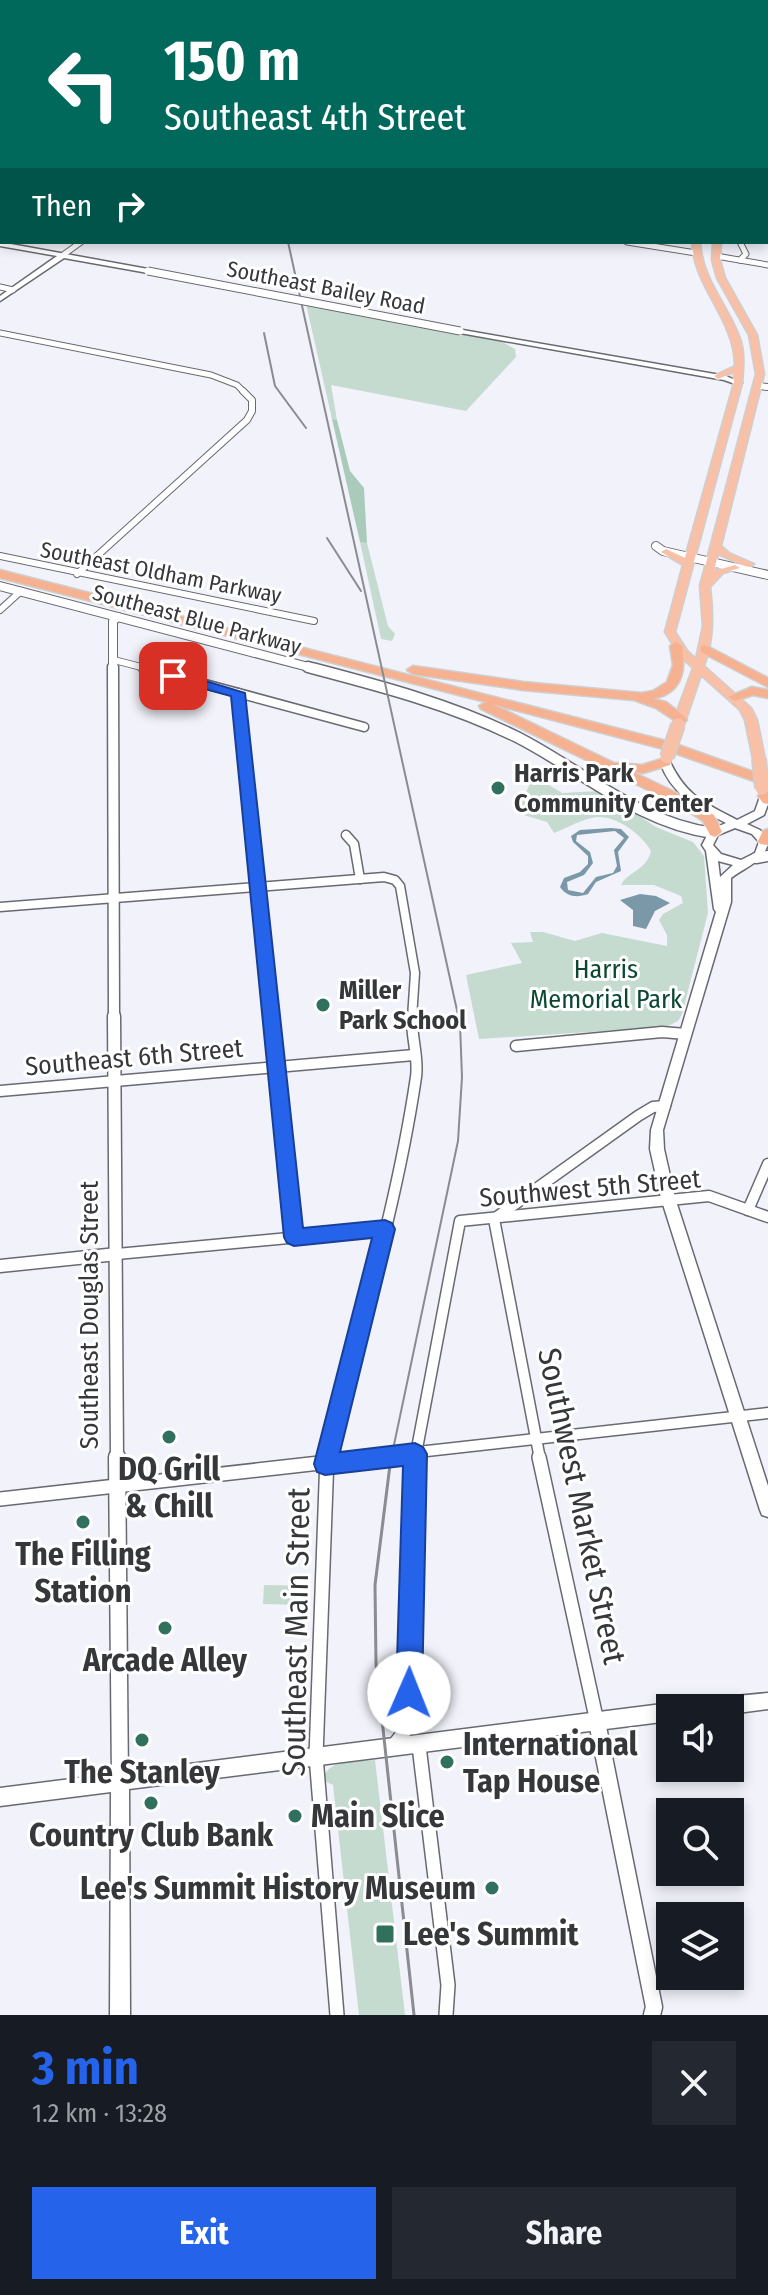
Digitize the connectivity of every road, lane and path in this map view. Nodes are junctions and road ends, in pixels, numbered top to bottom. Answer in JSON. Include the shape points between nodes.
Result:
{"nodes":[{"id":1,"x":0,"y":244,"type":"edge"},
{"id":2,"x":78,"y":244,"type":"edge"},
{"id":3,"x":640,"y":244,"type":"edge"},
{"id":4,"x":696,"y":244,"type":"edge"},
{"id":5,"x":717,"y":244,"type":"edge"},
{"id":6,"x":741,"y":244,"type":"edge"},
{"id":7,"x":696,"y":253,"type":"junction"},
{"id":8,"x":63,"y":255,"type":"junction"},
{"id":9,"x":716,"y":256,"type":"junction"},
{"id":10,"x":740,"y":260,"type":"junction"},
{"id":11,"x":768,"y":265,"type":"edge"},
{"id":12,"x":0,"y":287,"type":"edge"},
{"id":13,"x":13,"y":290,"type":"junction"},
{"id":14,"x":0,"y":299,"type":"edge"},
{"id":15,"x":0,"y":333,"type":"edge"},
{"id":16,"x":597,"y":356,"type":"junction"},
{"id":17,"x":739,"y":367,"type":"junction"},
{"id":18,"x":718,"y":376,"type":"junction"},
{"id":19,"x":738,"y":383,"type":"junction"},
{"id":20,"x":762,"y":390,"type":"edge"},
{"id":21,"x":696,"y":537,"type":"junction"},
{"id":22,"x":712,"y":555,"type":"junction"},
{"id":23,"x":0,"y":556,"type":"edge"},
{"id":24,"x":691,"y":558,"type":"junction"},
{"id":25,"x":749,"y":564,"type":"joint"},
{"id":26,"x":0,"y":566,"type":"edge"},
{"id":27,"x":735,"y":568,"type":"junction"},
{"id":28,"x":768,"y":568,"type":"edge"},
{"id":29,"x":0,"y":574,"type":"edge"},
{"id":30,"x":77,"y":574,"type":"junction"},
{"id":31,"x":768,"y":575,"type":"edge"},
{"id":32,"x":0,"y":586,"type":"edge"},
{"id":33,"x":705,"y":586,"type":"junction"},
{"id":34,"x":21,"y":591,"type":"junction"},
{"id":35,"x":0,"y":610,"type":"edge"},
{"id":36,"x":118,"y":617,"type":"junction"},
{"id":37,"x":314,"y":621,"type":"dead end"},
{"id":38,"x":676,"y":646,"type":"junction"},
{"id":39,"x":705,"y":649,"type":"junction"},
{"id":40,"x":114,"y":660,"type":"junction"},
{"id":41,"x":699,"y":666,"type":"junction"},
{"id":42,"x":406,"y":673,"type":"junction"},
{"id":43,"x":768,"y":683,"type":"edge"},
{"id":44,"x":238,"y":693,"type":"junction"},
{"id":45,"x":768,"y":694,"type":"edge"},
{"id":46,"x":619,"y":695,"type":"junction"},
{"id":47,"x":735,"y":697,"type":"junction"},
{"id":48,"x":679,"y":723,"type":"junction"},
{"id":49,"x":364,"y":727,"type":"dead end"},
{"id":50,"x":666,"y":759,"type":"junction"},
{"id":51,"x":602,"y":761,"type":"junction"},
{"id":52,"x":768,"y":774,"type":"edge"},
{"id":53,"x":766,"y":792,"type":"edge"},
{"id":54,"x":622,"y":800,"type":"junction"},
{"id":55,"x":738,"y":824,"type":"junction"},
{"id":56,"x":714,"y":833,"type":"junction"},
{"id":57,"x":346,"y":835,"type":"dead end"},
{"id":58,"x":765,"y":846,"type":"edge"},
{"id":59,"x":709,"y":850,"type":"junction"},
{"id":60,"x":742,"y":864,"type":"junction"},
{"id":61,"x":360,"y":879,"type":"junction"},
{"id":62,"x":259,"y":888,"type":"junction"},
{"id":63,"x":115,"y":899,"type":"junction"},
{"id":64,"x":0,"y":907,"type":"edge"},
{"id":65,"x":720,"y":909,"type":"junction"},
{"id":66,"x":686,"y":1034,"type":"junction"},
{"id":67,"x":516,"y":1046,"type":"dead end"},
{"id":68,"x":414,"y":1055,"type":"junction"},
{"id":69,"x":277,"y":1067,"type":"junction"},
{"id":70,"x":116,"y":1081,"type":"junction"},
{"id":71,"x":0,"y":1091,"type":"edge"},
{"id":72,"x":665,"y":1106,"type":"junction"},
{"id":73,"x":768,"y":1164,"type":"edge"},
{"id":74,"x":668,"y":1198,"type":"junction"},
{"id":75,"x":748,"y":1210,"type":"junction"},
{"id":76,"x":768,"y":1217,"type":"edge"},
{"id":77,"x":494,"y":1219,"type":"junction"},
{"id":78,"x":385,"y":1229,"type":"junction"},
{"id":79,"x":294,"y":1237,"type":"junction"},
{"id":80,"x":117,"y":1254,"type":"junction"},
{"id":81,"x":0,"y":1266,"type":"edge"},
{"id":82,"x":768,"y":1413,"type":"edge"},
{"id":83,"x":738,"y":1416,"type":"junction"},
{"id":84,"x":535,"y":1437,"type":"junction"},
{"id":85,"x":415,"y":1454,"type":"junction"},
{"id":86,"x":325,"y":1464,"type":"junction"},
{"id":87,"x":116,"y":1486,"type":"junction"},
{"id":88,"x":0,"y":1499,"type":"edge"},
{"id":89,"x":768,"y":1510,"type":"edge"},
{"id":90,"x":768,"y":1701,"type":"edge"},
{"id":91,"x":744,"y":1704,"type":"edge"},
{"id":92,"x":656,"y":1714,"type":"edge"},
{"id":93,"x":597,"y":1722,"type":"junction"},
{"id":94,"x":408,"y":1727,"type":"junction"},
{"id":95,"x":426,"y":1745,"type":"junction"},
{"id":96,"x":390,"y":1749,"type":"junction"},
{"id":97,"x":316,"y":1756,"type":"junction"},
{"id":98,"x":120,"y":1781,"type":"junction"},
{"id":99,"x":0,"y":1797,"type":"edge"},
{"id":100,"x":656,"y":2012,"type":"edge"},
{"id":101,"x":120,"y":2015,"type":"edge"},
{"id":102,"x":337,"y":2015,"type":"edge"},
{"id":103,"x":446,"y":2015,"type":"edge"}],
"edges":[{"from":1,"to":8,"type":"main road","name":"Southeast Bailey Road"},
{"from":2,"to":8,"type":"street"},
{"from":3,"to":7,"type":"street"},
{"from":4,"to":7,"type":"highway"},
{"from":5,"to":9,"type":"highway"},
{"from":6,"to":10,"type":"street","via":[[746,254]]},
{"from":7,"to":17,"type":"highway","via":[[706,285],[735,338]]},
{"from":8,"to":13,"type":"main road"},
{"from":8,"to":16,"type":"main road","name":"Southeast Bailey Road","bridge":true},
{"from":9,"to":10,"type":"street"},
{"from":9,"to":20,"type":"highway","via":[[721,278],[756,345]]},
{"from":10,"to":11,"type":"street"},
{"from":12,"to":13,"type":"street"},
{"from":13,"to":14,"type":"main road"},
{"from":15,"to":30,"type":"street","via":[[211,375],[237,385],[252,400],[247,420]]},
{"from":16,"to":18,"type":"main road","name":"Southeast Bailey Road"},
{"from":16,"to":19,"type":"main road","name":"Southeast Bailey Road"},
{"from":17,"to":18,"type":"highway"},
{"from":17,"to":19,"type":"highway"},
{"from":18,"to":19,"type":"main road","name":"Southeast Bailey Road"},
{"from":19,"to":20,"type":"main road","name":"Southeast Bailey Road"},
{"from":19,"to":21,"type":"highway"},
{"from":20,"to":22,"type":"highway"},
{"from":21,"to":24,"type":"highway"},
{"from":21,"to":24,"type":"highway","via":[[670,550]]},
{"from":22,"to":24,"type":"street"},
{"from":22,"to":25,"type":"highway"},
{"from":22,"to":27,"type":"street"},
{"from":22,"to":33,"type":"highway"},
{"from":23,"to":30,"type":"street","name":"Southeast Oldham Parkway"},
{"from":24,"to":38,"type":"highway","via":[[670,632]]},
{"from":25,"to":28,"type":"street"},
{"from":26,"to":42,"type":"highway"},
{"from":27,"to":31,"type":"street"},
{"from":27,"to":33,"type":"highway","via":[[720,571]]},
{"from":29,"to":42,"type":"highway"},
{"from":30,"to":37,"type":"street","name":"Southeast Oldham Parkway"},
{"from":32,"to":34,"type":"street","name":"Southeast Blue Parkway"},
{"from":33,"to":39,"type":"highway"},
{"from":34,"to":35,"type":"street"},
{"from":34,"to":36,"type":"street","name":"Southeast Blue Parkway"},
{"from":36,"to":40,"type":"street","name":"Southeast Douglas Street","via":[[113,621]]},
{"from":36,"to":54,"type":"street","name":"Southeast Blue Parkway","via":[[424,698],[565,763]]},
{"from":38,"to":41,"type":"highway"},
{"from":38,"to":46,"type":"highway","via":[[679,665],[673,684],[657,694]]},
{"from":39,"to":41,"type":"highway"},
{"from":39,"to":43,"type":"highway"},
{"from":40,"to":44,"type":"street"},
{"from":40,"to":63,"type":"street","name":"Southeast Douglas Street"},
{"from":41,"to":47,"type":"highway"},
{"from":41,"to":48,"type":"highway"},
{"from":42,"to":46,"type":"highway"},
{"from":42,"to":51,"type":"highway"},
{"from":42,"to":52,"type":"highway","via":[[669,739]]},
{"from":42,"to":53,"type":"highway","via":[[665,745]]},
{"from":44,"to":49,"type":"street"},
{"from":44,"to":62,"type":"street"},
{"from":45,"to":47,"type":"highway","via":[[752,691]]},
{"from":46,"to":48,"type":"highway","via":[[661,705]]},
{"from":47,"to":53,"type":"highway","bridge":true,"via":[[751,720]]},
{"from":48,"to":50,"type":"highway","bridge":true},
{"from":50,"to":51,"type":"highway","via":[[631,769]]},
{"from":50,"to":55,"type":"main road","via":[[680,790]]},
{"from":51,"to":56,"type":"highway","via":[[703,813],[713,822]]},
{"from":53,"to":55,"type":"main road","via":[[760,813]]},
{"from":54,"to":56,"type":"street","via":[[679,829]]},
{"from":54,"to":59,"type":"street","via":[[646,819]]},
{"from":55,"to":56,"type":"main road"},
{"from":55,"to":58,"type":"main road","via":[[756,832]]},
{"from":56,"to":59,"type":"main road","via":[[708,838]]},
{"from":57,"to":61,"type":"street","via":[[354,844]]},
{"from":58,"to":60,"type":"main road"},
{"from":59,"to":60,"type":"main road"},
{"from":59,"to":65,"type":"main road"},
{"from":60,"to":65,"type":"main road","via":[[726,877]]},
{"from":61,"to":62,"type":"street"},
{"from":61,"to":68,"type":"street","name":"Southeast Main Street","via":[[384,877],[400,886],[415,973]]},
{"from":62,"to":63,"type":"street"},
{"from":62,"to":69,"type":"street"},
{"from":63,"to":64,"type":"street"},
{"from":63,"to":70,"type":"street","name":"Southeast Douglas Street"},
{"from":65,"to":66,"type":"main road"},
{"from":66,"to":67,"type":"street"},
{"from":66,"to":72,"type":"main road"},
{"from":68,"to":69,"type":"street","name":"Southeast 6th Street"},
{"from":68,"to":78,"type":"street","name":"Southeast Main Street","via":[[417,1073]]},
{"from":69,"to":70,"type":"street","name":"Southeast 6th Street"},
{"from":69,"to":79,"type":"street"},
{"from":70,"to":71,"type":"street","name":"Southeast 6th Street"},
{"from":70,"to":80,"type":"street","name":"Southeast Douglas Street"},
{"from":72,"to":74,"type":"main road","via":[[657,1149]]},
{"from":72,"to":77,"type":"street","via":[[638,1116]]},
{"from":73,"to":75,"type":"street"},
{"from":74,"to":75,"type":"street","name":"Southwest 5th Street","via":[[709,1196]]},
{"from":74,"to":77,"type":"street","name":"Southwest 5th Street"},
{"from":74,"to":83,"type":"main road"},
{"from":75,"to":76,"type":"street","name":"Southwest 5th Street"},
{"from":77,"to":84,"type":"street","name":"Southwest Market Street"},
{"from":77,"to":85,"type":"street","name":"Southwest 5th Street","via":[[460,1221]]},
{"from":78,"to":79,"type":"street"},
{"from":78,"to":86,"type":"street","name":"Southeast Main Street"},
{"from":79,"to":80,"type":"street"},
{"from":80,"to":81,"type":"street"},
{"from":80,"to":87,"type":"street","name":"Southeast Douglas Street"},
{"from":82,"to":83,"type":"street"},
{"from":83,"to":84,"type":"street"},
{"from":83,"to":89,"type":"main road"},
{"from":84,"to":85,"type":"street"},
{"from":84,"to":93,"type":"street","name":"Southwest Market Street"},
{"from":85,"to":86,"type":"street"},
{"from":85,"to":94,"type":"street"},
{"from":86,"to":87,"type":"street"},
{"from":86,"to":97,"type":"street","name":"Southeast Main Street"},
{"from":87,"to":88,"type":"street"},
{"from":87,"to":98,"type":"street","name":"Southeast Douglas Street"},
{"from":90,"to":91,"type":"main road"},
{"from":92,"to":93,"type":"main road"},
{"from":93,"to":95,"type":"main road"},
{"from":93,"to":100,"type":"street","name":"Southwest Market Street"},
{"from":94,"to":95,"type":"street"},
{"from":94,"to":96,"type":"street"},
{"from":95,"to":96,"type":"main road"},
{"from":95,"to":103,"type":"street","via":[[448,1985]]},
{"from":96,"to":97,"type":"main road"},
{"from":97,"to":98,"type":"main road"},
{"from":97,"to":102,"type":"street","name":"Southeast Main Street"},
{"from":98,"to":99,"type":"main road"},
{"from":98,"to":101,"type":"main road","name":"Southeast Douglas Street"}]}
